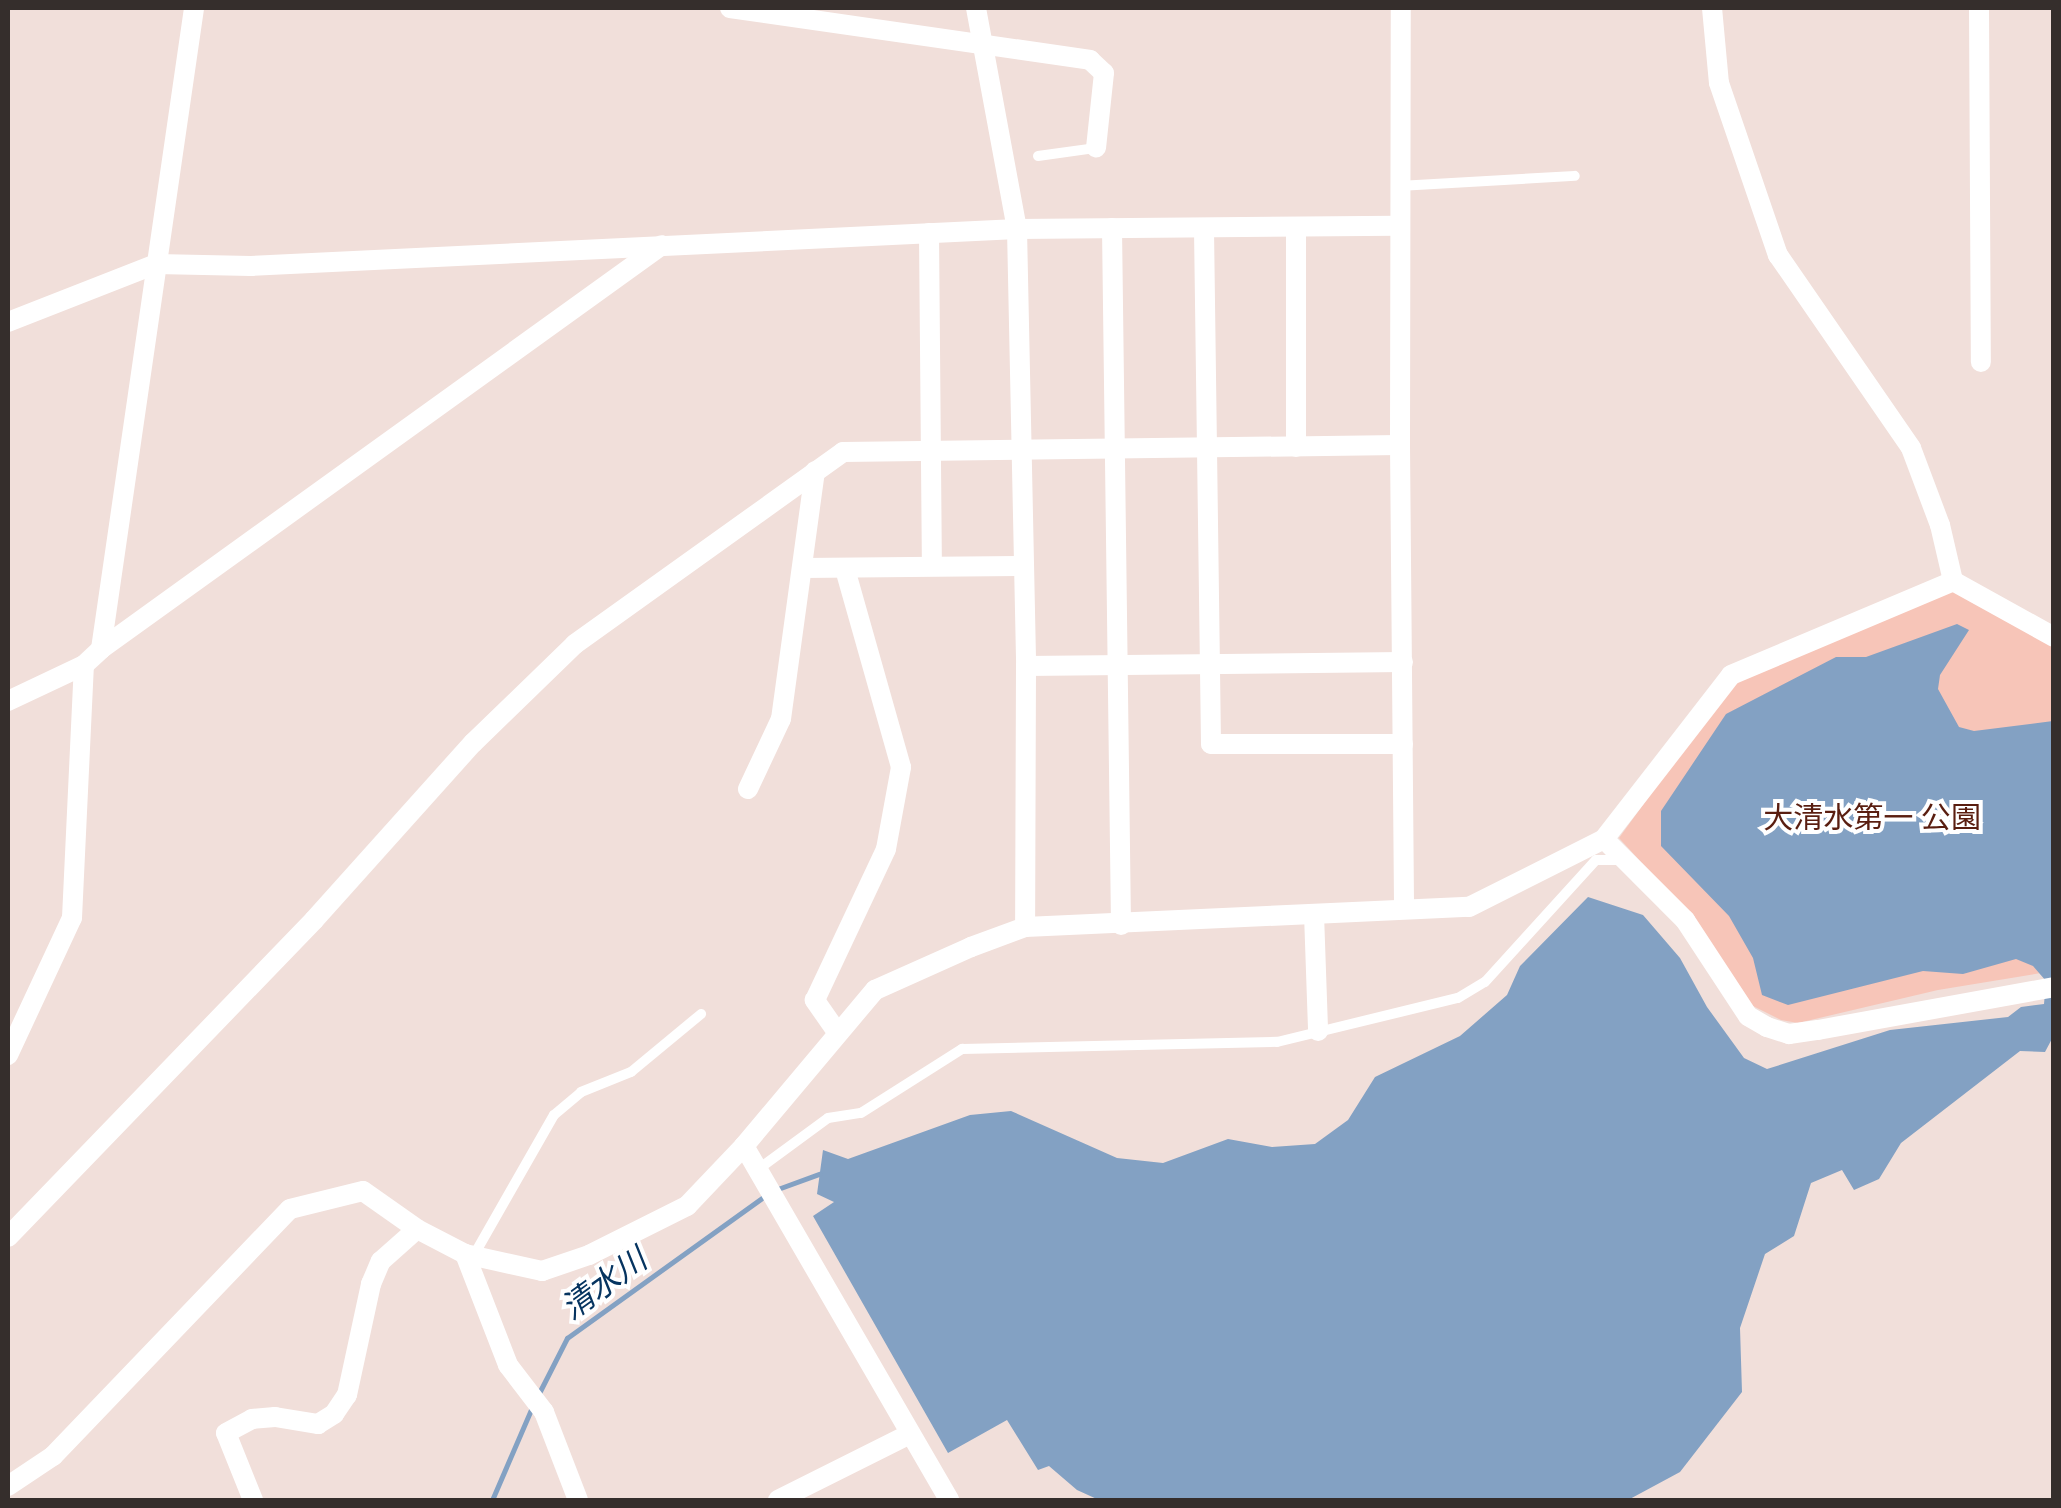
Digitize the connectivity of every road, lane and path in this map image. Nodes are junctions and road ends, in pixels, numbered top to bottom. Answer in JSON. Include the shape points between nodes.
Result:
{"nodes":[{"id":1,"x":194,"y":8,"type":"edge"},
{"id":2,"x":730,"y":8,"type":"edge"},
{"id":3,"x":976,"y":8,"type":"edge"},
{"id":4,"x":1401,"y":8,"type":"edge"},
{"id":5,"x":1712,"y":8,"type":"edge"},
{"id":6,"x":1979,"y":8,"type":"edge"},
{"id":7,"x":984,"y":42,"type":"junction"},
{"id":8,"x":1096,"y":148,"type":"joint"},
{"id":9,"x":1038,"y":156,"type":"dead end"},
{"id":10,"x":1575,"y":176,"type":"dead end"},
{"id":11,"x":1398,"y":186,"type":"junction"},
{"id":12,"x":1397,"y":226,"type":"junction"},
{"id":13,"x":1112,"y":228,"type":"junction"},
{"id":14,"x":1296,"y":228,"type":"junction"},
{"id":15,"x":1017,"y":229,"type":"junction"},
{"id":16,"x":1204,"y":230,"type":"junction"},
{"id":17,"x":928,"y":233,"type":"junction"},
{"id":18,"x":664,"y":244,"type":"junction"},
{"id":19,"x":156,"y":264,"type":"junction"},
{"id":20,"x":8,"y":322,"type":"edge"},
{"id":21,"x":1980,"y":362,"type":"dead end"},
{"id":22,"x":1400,"y":445,"type":"junction"},
{"id":23,"x":1296,"y":446,"type":"junction"},
{"id":24,"x":1023,"y":448,"type":"junction"},
{"id":25,"x":1114,"y":448,"type":"junction"},
{"id":26,"x":1206,"y":448,"type":"junction"},
{"id":27,"x":932,"y":452,"type":"junction"},
{"id":28,"x":815,"y":471,"type":"junction"},
{"id":29,"x":932,"y":566,"type":"junction"},
{"id":30,"x":1023,"y":566,"type":"junction"},
{"id":31,"x":802,"y":568,"type":"junction"},
{"id":32,"x":844,"y":569,"type":"junction"},
{"id":33,"x":1953,"y":582,"type":"junction"},
{"id":34,"x":2054,"y":637,"type":"edge"},
{"id":35,"x":101,"y":649,"type":"junction"},
{"id":36,"x":1403,"y":662,"type":"junction"},
{"id":37,"x":1210,"y":664,"type":"junction"},
{"id":38,"x":84,"y":666,"type":"junction"},
{"id":39,"x":1026,"y":666,"type":"junction"},
{"id":40,"x":1117,"y":668,"type":"junction"},
{"id":41,"x":8,"y":701,"type":"edge"},
{"id":42,"x":1403,"y":744,"type":"junction"},
{"id":43,"x":748,"y":789,"type":"dead end"},
{"id":44,"x":1604,"y":839,"type":"junction"},
{"id":45,"x":1632,"y":865,"type":"junction"},
{"id":46,"x":1404,"y":909,"type":"junction"},
{"id":47,"x":1314,"y":914,"type":"junction"},
{"id":48,"x":1121,"y":925,"type":"junction"},
{"id":49,"x":1025,"y":927,"type":"junction"},
{"id":50,"x":2046,"y":989,"type":"edge"},
{"id":51,"x":702,"y":1014,"type":"dead end"},
{"id":52,"x":838,"y":1032,"type":"junction"},
{"id":53,"x":1318,"y":1032,"type":"junction"},
{"id":54,"x":8,"y":1055,"type":"edge"},
{"id":55,"x":744,"y":1146,"type":"junction"},
{"id":56,"x":762,"y":1173,"type":"junction"},
{"id":57,"x":418,"y":1229,"type":"junction"},
{"id":58,"x":8,"y":1237,"type":"edge"},
{"id":59,"x":469,"y":1255,"type":"junction"},
{"id":60,"x":910,"y":1434,"type":"junction"},
{"id":61,"x":8,"y":1486,"type":"edge"},
{"id":62,"x":253,"y":1500,"type":"edge"},
{"id":63,"x":578,"y":1500,"type":"edge"},
{"id":64,"x":778,"y":1500,"type":"edge"},
{"id":65,"x":949,"y":1500,"type":"edge"}],
"edges":[{"from":1,"to":19,"type":"street"},
{"from":2,"to":7,"type":"street"},
{"from":3,"to":7,"type":"street"},
{"from":4,"to":11,"type":"street"},
{"from":5,"to":33,"type":"street","via":[[1719,82],[1778,255],[1911,448]]},
{"from":6,"to":21,"type":"street"},
{"from":7,"to":8,"type":"street","via":[[1099,65],[1105,85]]},
{"from":7,"to":15,"type":"street"},
{"from":8,"to":9,"type":"lane"},
{"from":10,"to":11,"type":"lane"},
{"from":11,"to":12,"type":"street"},
{"from":12,"to":14,"type":"street"},
{"from":12,"to":22,"type":"street"},
{"from":13,"to":15,"type":"street"},
{"from":13,"to":16,"type":"street"},
{"from":13,"to":25,"type":"street"},
{"from":14,"to":16,"type":"street"},
{"from":14,"to":23,"type":"street"},
{"from":15,"to":17,"type":"street"},
{"from":15,"to":24,"type":"street"},
{"from":16,"to":26,"type":"street"},
{"from":17,"to":18,"type":"street"},
{"from":17,"to":27,"type":"street"},
{"from":18,"to":19,"type":"street","via":[[251,266]]},
{"from":18,"to":35,"type":"street"},
{"from":19,"to":20,"type":"street"},
{"from":19,"to":35,"type":"street"},
{"from":22,"to":23,"type":"street"},
{"from":22,"to":36,"type":"street"},
{"from":23,"to":26,"type":"street"},
{"from":24,"to":25,"type":"street"},
{"from":24,"to":27,"type":"street"},
{"from":24,"to":30,"type":"street"},
{"from":25,"to":26,"type":"street"},
{"from":25,"to":40,"type":"street"},
{"from":26,"to":37,"type":"street"},
{"from":27,"to":28,"type":"street","via":[[842,452]]},
{"from":27,"to":29,"type":"street"},
{"from":28,"to":31,"type":"street"},
{"from":28,"to":58,"type":"street","via":[[575,644],[473,743],[314,920]]},
{"from":29,"to":30,"type":"street"},
{"from":29,"to":32,"type":"street"},
{"from":30,"to":39,"type":"street"},
{"from":31,"to":32,"type":"street"},
{"from":31,"to":43,"type":"street","via":[[781,719]]},
{"from":32,"to":52,"type":"street","via":[[901,766],[886,849],[815,1000]]},
{"from":33,"to":34,"type":"street"},
{"from":33,"to":44,"type":"street","via":[[1731,676]]},
{"from":35,"to":38,"type":"street"},
{"from":36,"to":37,"type":"street"},
{"from":36,"to":42,"type":"street"},
{"from":37,"to":40,"type":"street"},
{"from":37,"to":42,"type":"street","via":[[1211,744]]},
{"from":38,"to":41,"type":"street"},
{"from":38,"to":54,"type":"street","via":[[72,918]]},
{"from":39,"to":40,"type":"street"},
{"from":39,"to":49,"type":"street"},
{"from":40,"to":48,"type":"street"},
{"from":42,"to":46,"type":"street"},
{"from":44,"to":45,"type":"street"},
{"from":44,"to":46,"type":"street","via":[[1469,907]]},
{"from":45,"to":50,"type":"street","via":[[1685,920],[1748,1016],[1778,1031],[1818,1030]]},
{"from":45,"to":53,"type":"lane","via":[[1596,860],[1485,982],[1458,998]]},
{"from":46,"to":47,"type":"street"},
{"from":47,"to":48,"type":"street"},
{"from":47,"to":53,"type":"street"},
{"from":48,"to":49,"type":"street"},
{"from":49,"to":52,"type":"street","via":[[875,990]]},
{"from":51,"to":59,"type":"lane","via":[[632,1072],[581,1092],[554,1115]]},
{"from":52,"to":55,"type":"street"},
{"from":53,"to":56,"type":"lane","via":[[1278,1042],[962,1049],[861,1113],[828,1118]]},
{"from":55,"to":56,"type":"street"},
{"from":55,"to":59,"type":"street","via":[[687,1206],[589,1254],[542,1271]]},
{"from":56,"to":60,"type":"street"},
{"from":57,"to":59,"type":"street"},
{"from":57,"to":61,"type":"street","via":[[363,1190],[290,1209],[53,1456]]},
{"from":57,"to":62,"type":"street","via":[[381,1261],[347,1395],[334,1414],[318,1424],[252,1419],[226,1434]]},
{"from":59,"to":63,"type":"street","via":[[508,1365],[543,1411]]},
{"from":60,"to":64,"type":"street"},
{"from":60,"to":65,"type":"street"}]}
